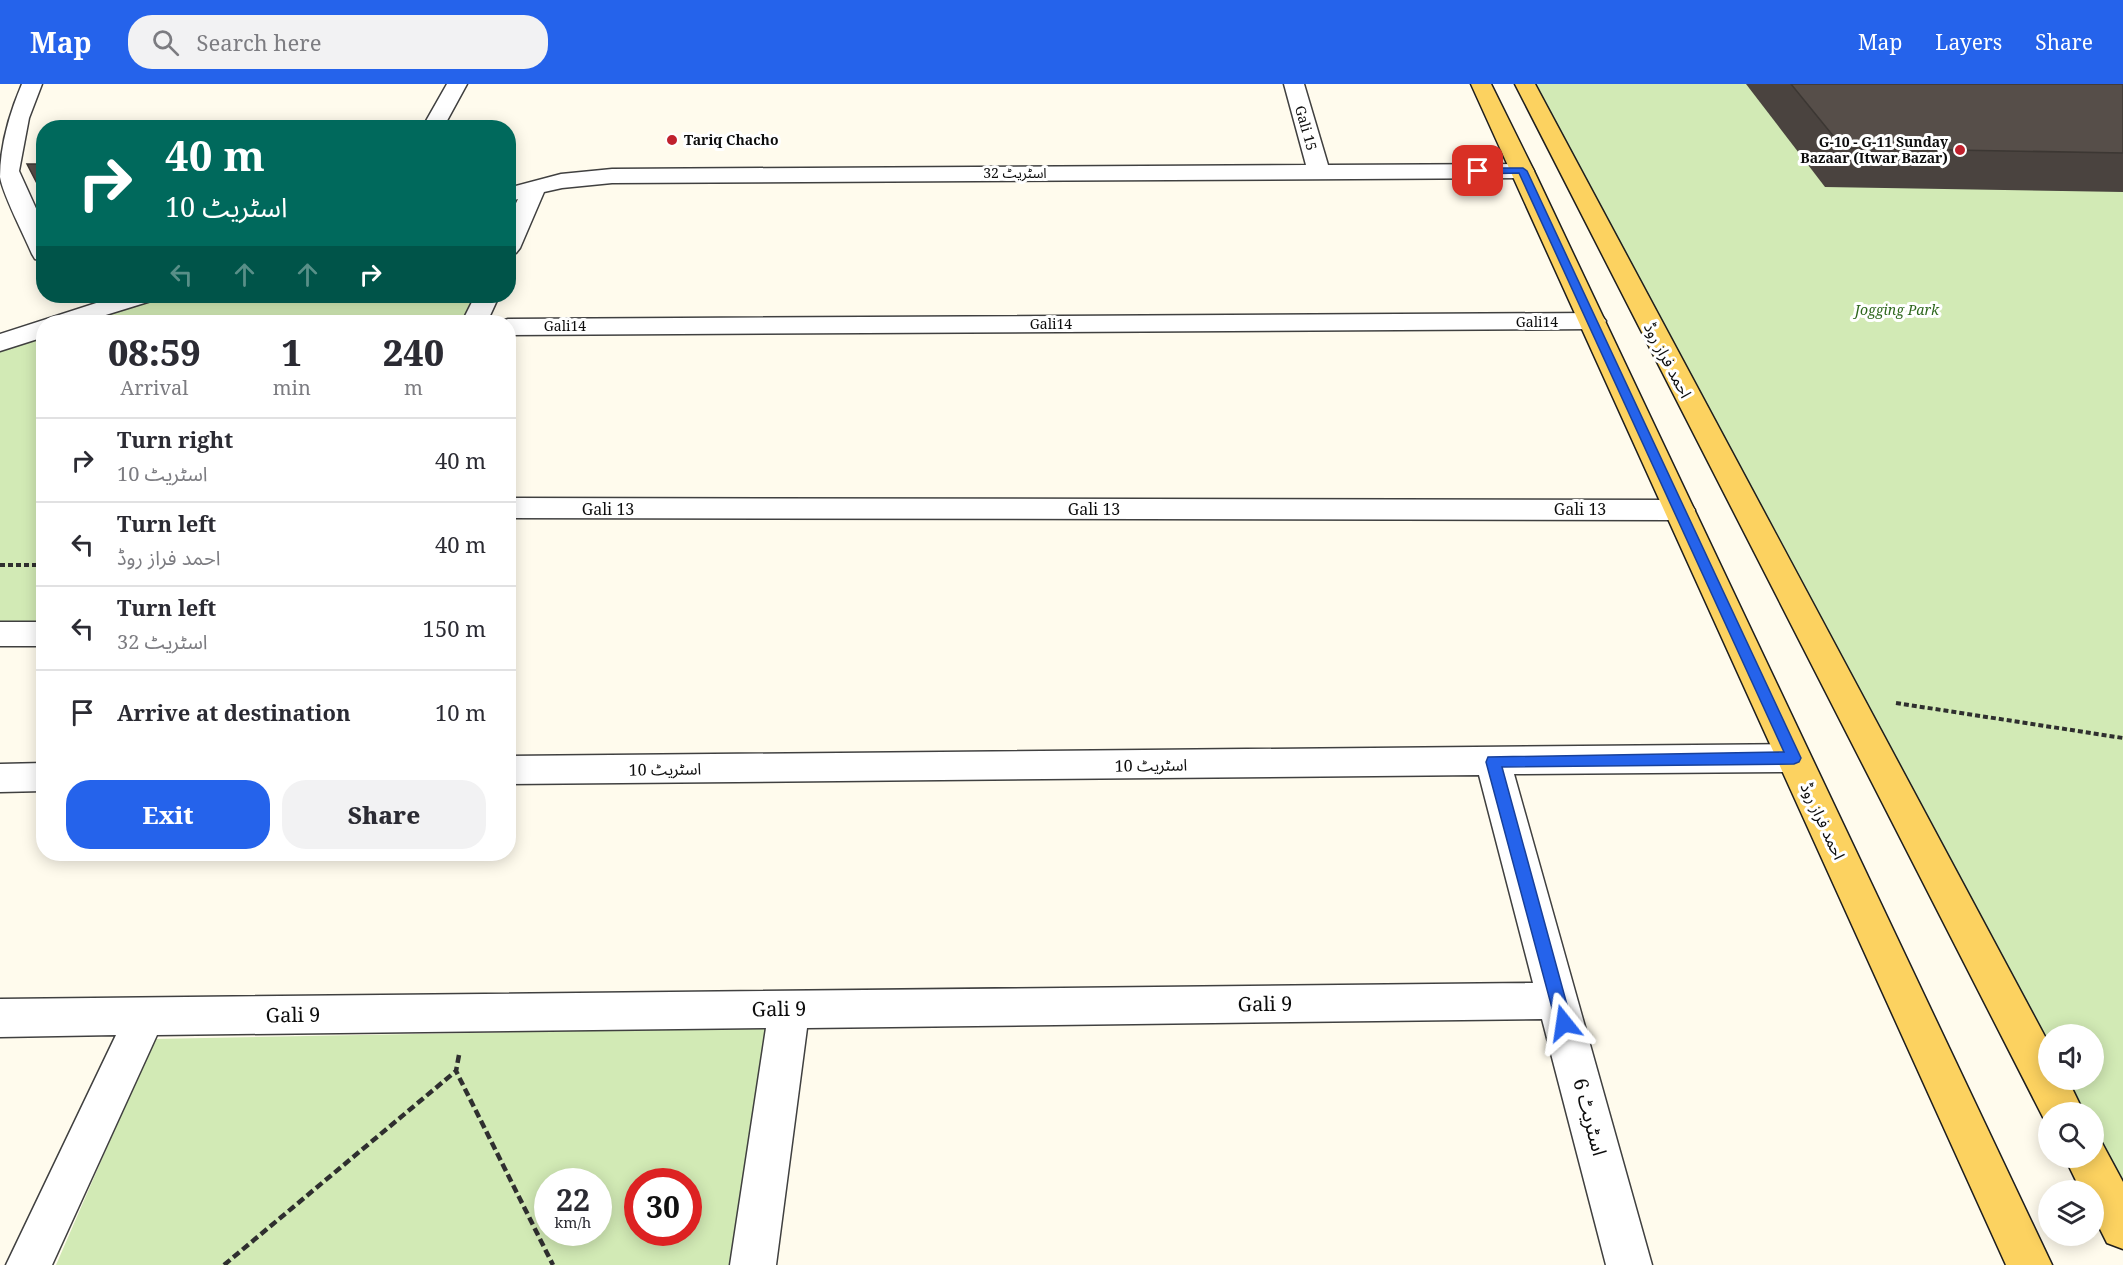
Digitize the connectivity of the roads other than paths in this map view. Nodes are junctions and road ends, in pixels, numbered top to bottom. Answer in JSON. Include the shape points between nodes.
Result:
{"nodes":[{"id":1,"x":32,"y":84,"type":"edge"},
{"id":2,"x":456,"y":84,"type":"edge"},
{"id":3,"x":1294,"y":84,"type":"edge"},
{"id":4,"x":1481,"y":84,"type":"edge"},
{"id":5,"x":1525,"y":84,"type":"edge"},
{"id":6,"x":436,"y":120,"type":"edge"},
{"id":7,"x":32,"y":170,"type":"edge"},
{"id":8,"x":4,"y":171,"type":"edge"},
{"id":9,"x":1523,"y":171,"type":"junction"},
{"id":10,"x":1319,"y":172,"type":"junction"},
{"id":11,"x":535,"y":187,"type":"junction"},
{"id":12,"x":516,"y":193,"type":"edge"},
{"id":13,"x":1591,"y":213,"type":"junction"},
{"id":14,"x":1543,"y":214,"type":"junction"},
{"id":15,"x":516,"y":230,"type":"edge"},
{"id":16,"x":36,"y":237,"type":"edge"},
{"id":17,"x":108,"y":303,"type":"edge"},
{"id":18,"x":64,"y":312,"type":"edge"},
{"id":19,"x":1593,"y":321,"type":"junction"},
{"id":20,"x":516,"y":327,"type":"edge"},
{"id":21,"x":36,"y":331,"type":"edge"},
{"id":22,"x":0,"y":343,"type":"edge"},
{"id":23,"x":516,"y":508,"type":"edge"},
{"id":24,"x":1680,"y":510,"type":"junction"},
{"id":25,"x":0,"y":634,"type":"edge"},
{"id":26,"x":36,"y":634,"type":"edge"},
{"id":27,"x":1794,"y":758,"type":"junction"},
{"id":28,"x":1493,"y":762,"type":"junction"},
{"id":29,"x":516,"y":770,"type":"edge"},
{"id":30,"x":36,"y":777,"type":"edge"},
{"id":31,"x":0,"y":778,"type":"edge"},
{"id":32,"x":1558,"y":1001,"type":"junction"},
{"id":33,"x":789,"y":1009,"type":"junction"},
{"id":34,"x":145,"y":1017,"type":"junction"},
{"id":35,"x":0,"y":1018,"type":"edge"},
{"id":36,"x":2057,"y":1102,"type":"edge"},
{"id":37,"x":2092,"y":1168,"type":"edge"},
{"id":38,"x":2123,"y":1227,"type":"edge"},
{"id":39,"x":29,"y":1265,"type":"edge"},
{"id":40,"x":753,"y":1265,"type":"edge"},
{"id":41,"x":1629,"y":1265,"type":"edge"},
{"id":42,"x":2029,"y":1265,"type":"edge"}],
"edges":[{"from":1,"to":8,"type":"street"},
{"from":2,"to":6,"type":"street"},
{"from":3,"to":10,"type":"street","name":"Gali 15"},
{"from":4,"to":9,"type":"main road","name":"احمد فراز روڈ"},
{"from":5,"to":13,"type":"main road","name":"احمد فراز روڈ"},
{"from":7,"to":8,"type":"street"},
{"from":8,"to":16,"type":"street"},
{"from":9,"to":10,"type":"street","name":"اسٹریٹ 32"},
{"from":9,"to":14,"type":"main road","name":"احمد فراز روڈ"},
{"from":10,"to":11,"type":"street","name":"اسٹریٹ 32","via":[[612,176]]},
{"from":11,"to":12,"type":"street","name":"اسٹریٹ 32"},
{"from":11,"to":15,"type":"street"},
{"from":13,"to":14,"type":"main road"},
{"from":13,"to":36,"type":"main road","name":"احمد فراز روڈ"},
{"from":14,"to":19,"type":"main road","name":"احمد فراز روڈ"},
{"from":17,"to":18,"type":"street"},
{"from":19,"to":20,"type":"street","name":"Gali14"},
{"from":19,"to":24,"type":"main road","name":"احمد فراز روڈ"},
{"from":21,"to":22,"type":"street"},
{"from":23,"to":24,"type":"street","name":"Gali 13"},
{"from":24,"to":27,"type":"main road","name":"احمد فراز روڈ"},
{"from":25,"to":26,"type":"street"},
{"from":27,"to":28,"type":"street","name":"اسٹریٹ 10"},
{"from":27,"to":42,"type":"main road","name":"احمد فراز روڈ"},
{"from":28,"to":29,"type":"street","name":"اسٹریٹ 10"},
{"from":28,"to":32,"type":"street","name":"اسٹریٹ 6"},
{"from":30,"to":31,"type":"street"},
{"from":32,"to":33,"type":"street","name":"Gali 9"},
{"from":32,"to":41,"type":"street","name":"اسٹریٹ 6"},
{"from":33,"to":34,"type":"street","name":"Gali 9"},
{"from":33,"to":40,"type":"street"},
{"from":34,"to":35,"type":"street","name":"Gali 9"},
{"from":34,"to":39,"type":"street"},
{"from":37,"to":38,"type":"main road"}]}
